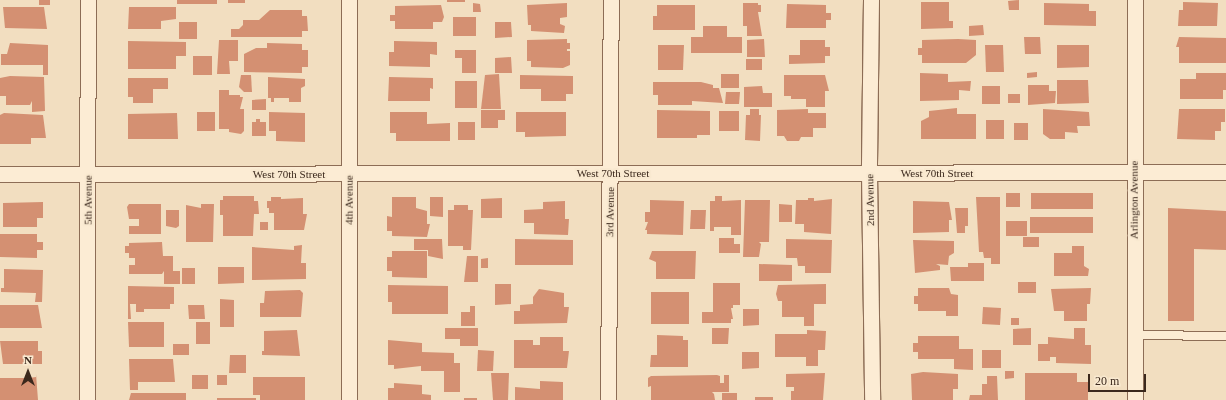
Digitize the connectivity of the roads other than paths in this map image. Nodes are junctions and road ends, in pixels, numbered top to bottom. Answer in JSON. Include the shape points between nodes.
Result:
{"nodes":[{"id":1,"x":88,"y":0,"type":"edge"},
{"id":2,"x":349,"y":0,"type":"edge"},
{"id":3,"x":611,"y":0,"type":"edge"},
{"id":4,"x":871,"y":0,"type":"edge"},
{"id":5,"x":1135,"y":0,"type":"edge"},
{"id":6,"x":1134,"y":172,"type":"junction"},
{"id":7,"x":1226,"y":172,"type":"edge"},
{"id":8,"x":610,"y":173,"type":"junction"},
{"id":9,"x":869,"y":173,"type":"junction"},
{"id":10,"x":0,"y":174,"type":"edge"},
{"id":11,"x":88,"y":174,"type":"junction"},
{"id":12,"x":349,"y":174,"type":"junction"},
{"id":13,"x":1135,"y":335,"type":"junction"},
{"id":14,"x":1226,"y":336,"type":"edge"},
{"id":15,"x":87,"y":400,"type":"edge"},
{"id":16,"x":349,"y":400,"type":"edge"},
{"id":17,"x":608,"y":400,"type":"edge"},
{"id":18,"x":872,"y":400,"type":"edge"},
{"id":19,"x":1135,"y":400,"type":"edge"}],
"edges":[{"from":1,"to":11,"type":"street","name":"5th Avenue"},
{"from":2,"to":12,"type":"street","name":"4th Avenue"},
{"from":3,"to":8,"type":"street","name":"3rd Avenue"},
{"from":4,"to":9,"type":"street","name":"2nd Avenue"},
{"from":5,"to":6,"type":"street","name":"Arlington Avenue"},
{"from":6,"to":7,"type":"street","name":"West 70th Street"},
{"from":6,"to":9,"type":"street","name":"West 70th Street"},
{"from":6,"to":13,"type":"street","name":"Arlington Avenue"},
{"from":8,"to":9,"type":"street","name":"West 70th Street"},
{"from":8,"to":12,"type":"street","name":"West 70th Street"},
{"from":8,"to":17,"type":"street","name":"3rd Avenue"},
{"from":9,"to":18,"type":"street","name":"2nd Avenue"},
{"from":10,"to":11,"type":"street","name":"West 70th Street"},
{"from":11,"to":12,"type":"street","name":"West 70th Street"},
{"from":11,"to":15,"type":"street","name":"5th Avenue"},
{"from":12,"to":16,"type":"street","name":"4th Avenue"},
{"from":13,"to":14,"type":"lane"},
{"from":13,"to":19,"type":"street","name":"Arlington Avenue"}]}
